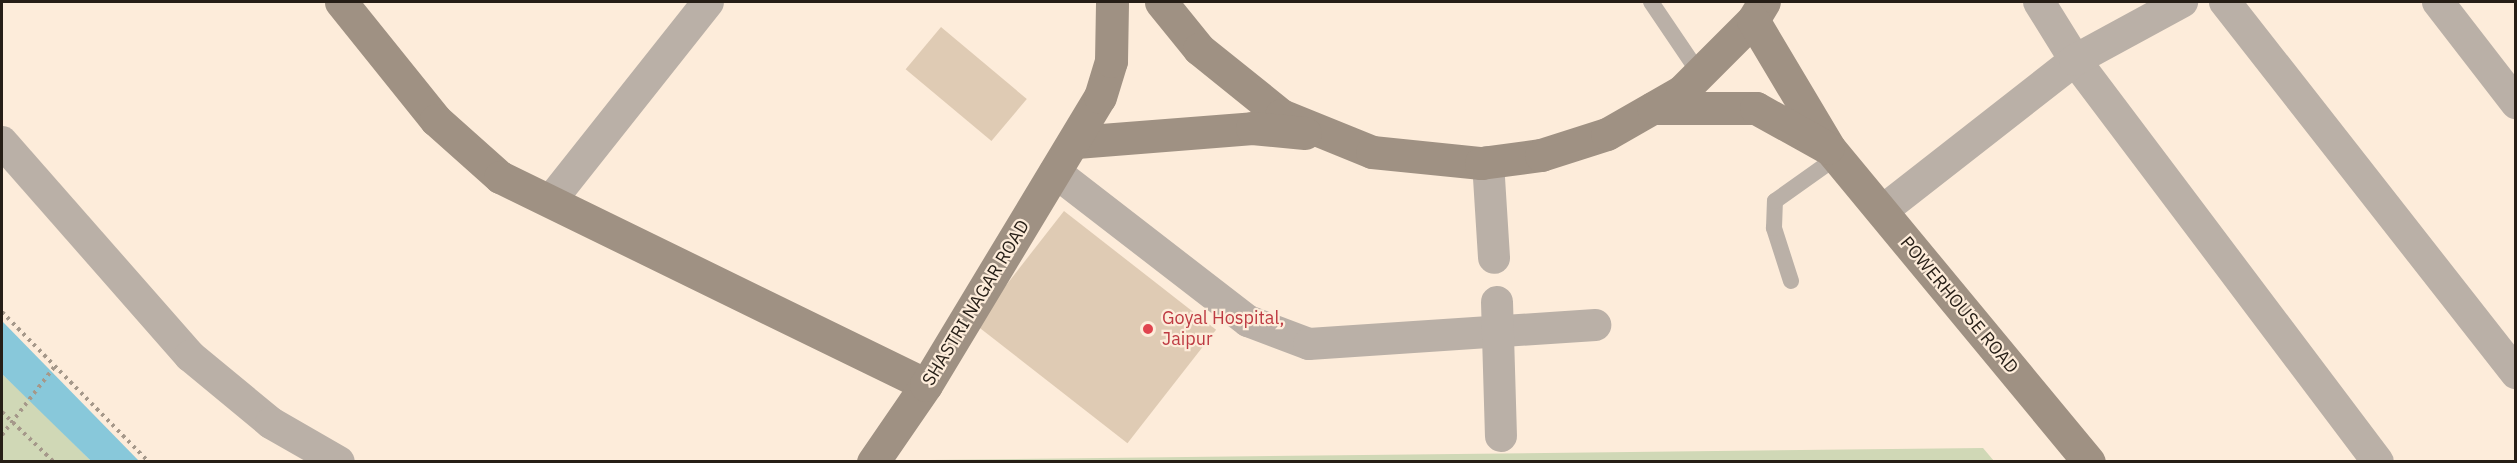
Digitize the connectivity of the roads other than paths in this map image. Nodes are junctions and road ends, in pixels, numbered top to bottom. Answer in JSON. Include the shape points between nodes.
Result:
{"nodes":[{"id":1,"x":341,"y":2,"type":"edge"},
{"id":2,"x":708,"y":2,"type":"edge"},
{"id":3,"x":1112,"y":2,"type":"edge"},
{"id":4,"x":1161,"y":2,"type":"edge"},
{"id":5,"x":1651,"y":2,"type":"edge"},
{"id":6,"x":2039,"y":2,"type":"edge"},
{"id":7,"x":2182,"y":2,"type":"edge"},
{"id":8,"x":2225,"y":2,"type":"edge"},
{"id":9,"x":2438,"y":2,"type":"edge"},
{"id":10,"x":1758,"y":10,"type":"edge"},
{"id":11,"x":2075,"y":60,"type":"junction"},
{"id":12,"x":1699,"y":74,"type":"junction"},
{"id":13,"x":2516,"y":103,"type":"edge"},
{"id":14,"x":1652,"y":108,"type":"junction"},
{"id":15,"x":1319,"y":134,"type":"junction"},
{"id":16,"x":2,"y":142,"type":"edge"},
{"id":17,"x":1077,"y":142,"type":"junction"},
{"id":18,"x":1834,"y":153,"type":"junction"},
{"id":19,"x":1488,"y":162,"type":"junction"},
{"id":20,"x":1055,"y":172,"type":"junction"},
{"id":21,"x":552,"y":199,"type":"junction"},
{"id":22,"x":1882,"y":211,"type":"junction"},
{"id":23,"x":1494,"y":258,"type":"dead end"},
{"id":24,"x":1791,"y":281,"type":"dead end"},
{"id":25,"x":1497,"y":302,"type":"dead end"},
{"id":26,"x":1595,"y":325,"type":"dead end"},
{"id":27,"x":1498,"y":334,"type":"junction"},
{"id":28,"x":2516,"y":374,"type":"edge"},
{"id":29,"x":926,"y":385,"type":"junction"},
{"id":30,"x":1501,"y":436,"type":"dead end"},
{"id":31,"x":339,"y":462,"type":"edge"},
{"id":32,"x":873,"y":462,"type":"edge"},
{"id":33,"x":2089,"y":462,"type":"edge"},
{"id":34,"x":2378,"y":462,"type":"edge"}],
"edges":[{"from":1,"to":21,"type":"street","via":[[436,120],[500,177]]},
{"from":2,"to":21,"type":"street"},
{"from":3,"to":17,"type":"street","name":"SHASTRI NAGAR ROAD","via":[[1111,61],[1100,97]]},
{"from":4,"to":15,"type":"street","via":[[1199,49],[1243,89]]},
{"from":5,"to":12,"type":"lane"},
{"from":6,"to":11,"type":"street"},
{"from":7,"to":11,"type":"street"},
{"from":8,"to":28,"type":"street"},
{"from":9,"to":13,"type":"street"},
{"from":10,"to":12,"type":"street"},
{"from":10,"to":18,"type":"street"},
{"from":11,"to":22,"type":"street"},
{"from":11,"to":34,"type":"street"},
{"from":12,"to":14,"type":"street"},
{"from":14,"to":18,"type":"street","via":[[1756,108]]},
{"from":14,"to":19,"type":"street","via":[[1607,134],[1541,155]]},
{"from":15,"to":17,"type":"street","via":[[1252,128]]},
{"from":15,"to":19,"type":"street","via":[[1413,160]]},
{"from":16,"to":31,"type":"street","via":[[190,356],[271,423]]},
{"from":17,"to":20,"type":"street","name":"SHASTRI NAGAR ROAD"},
{"from":18,"to":22,"type":"street","name":"POWERHOUSE ROAD"},
{"from":18,"to":24,"type":"lane","via":[[1775,201],[1774,228]]},
{"from":19,"to":23,"type":"street"},
{"from":20,"to":27,"type":"street","via":[[1248,321],[1309,344]]},
{"from":20,"to":29,"type":"street","name":"SHASTRI NAGAR ROAD"},
{"from":21,"to":29,"type":"street"},
{"from":22,"to":33,"type":"street","name":"POWERHOUSE ROAD"},
{"from":25,"to":27,"type":"street"},
{"from":26,"to":27,"type":"street"},
{"from":27,"to":30,"type":"street"},
{"from":29,"to":32,"type":"street","name":"SHASTRI NAGAR ROAD"}]}
